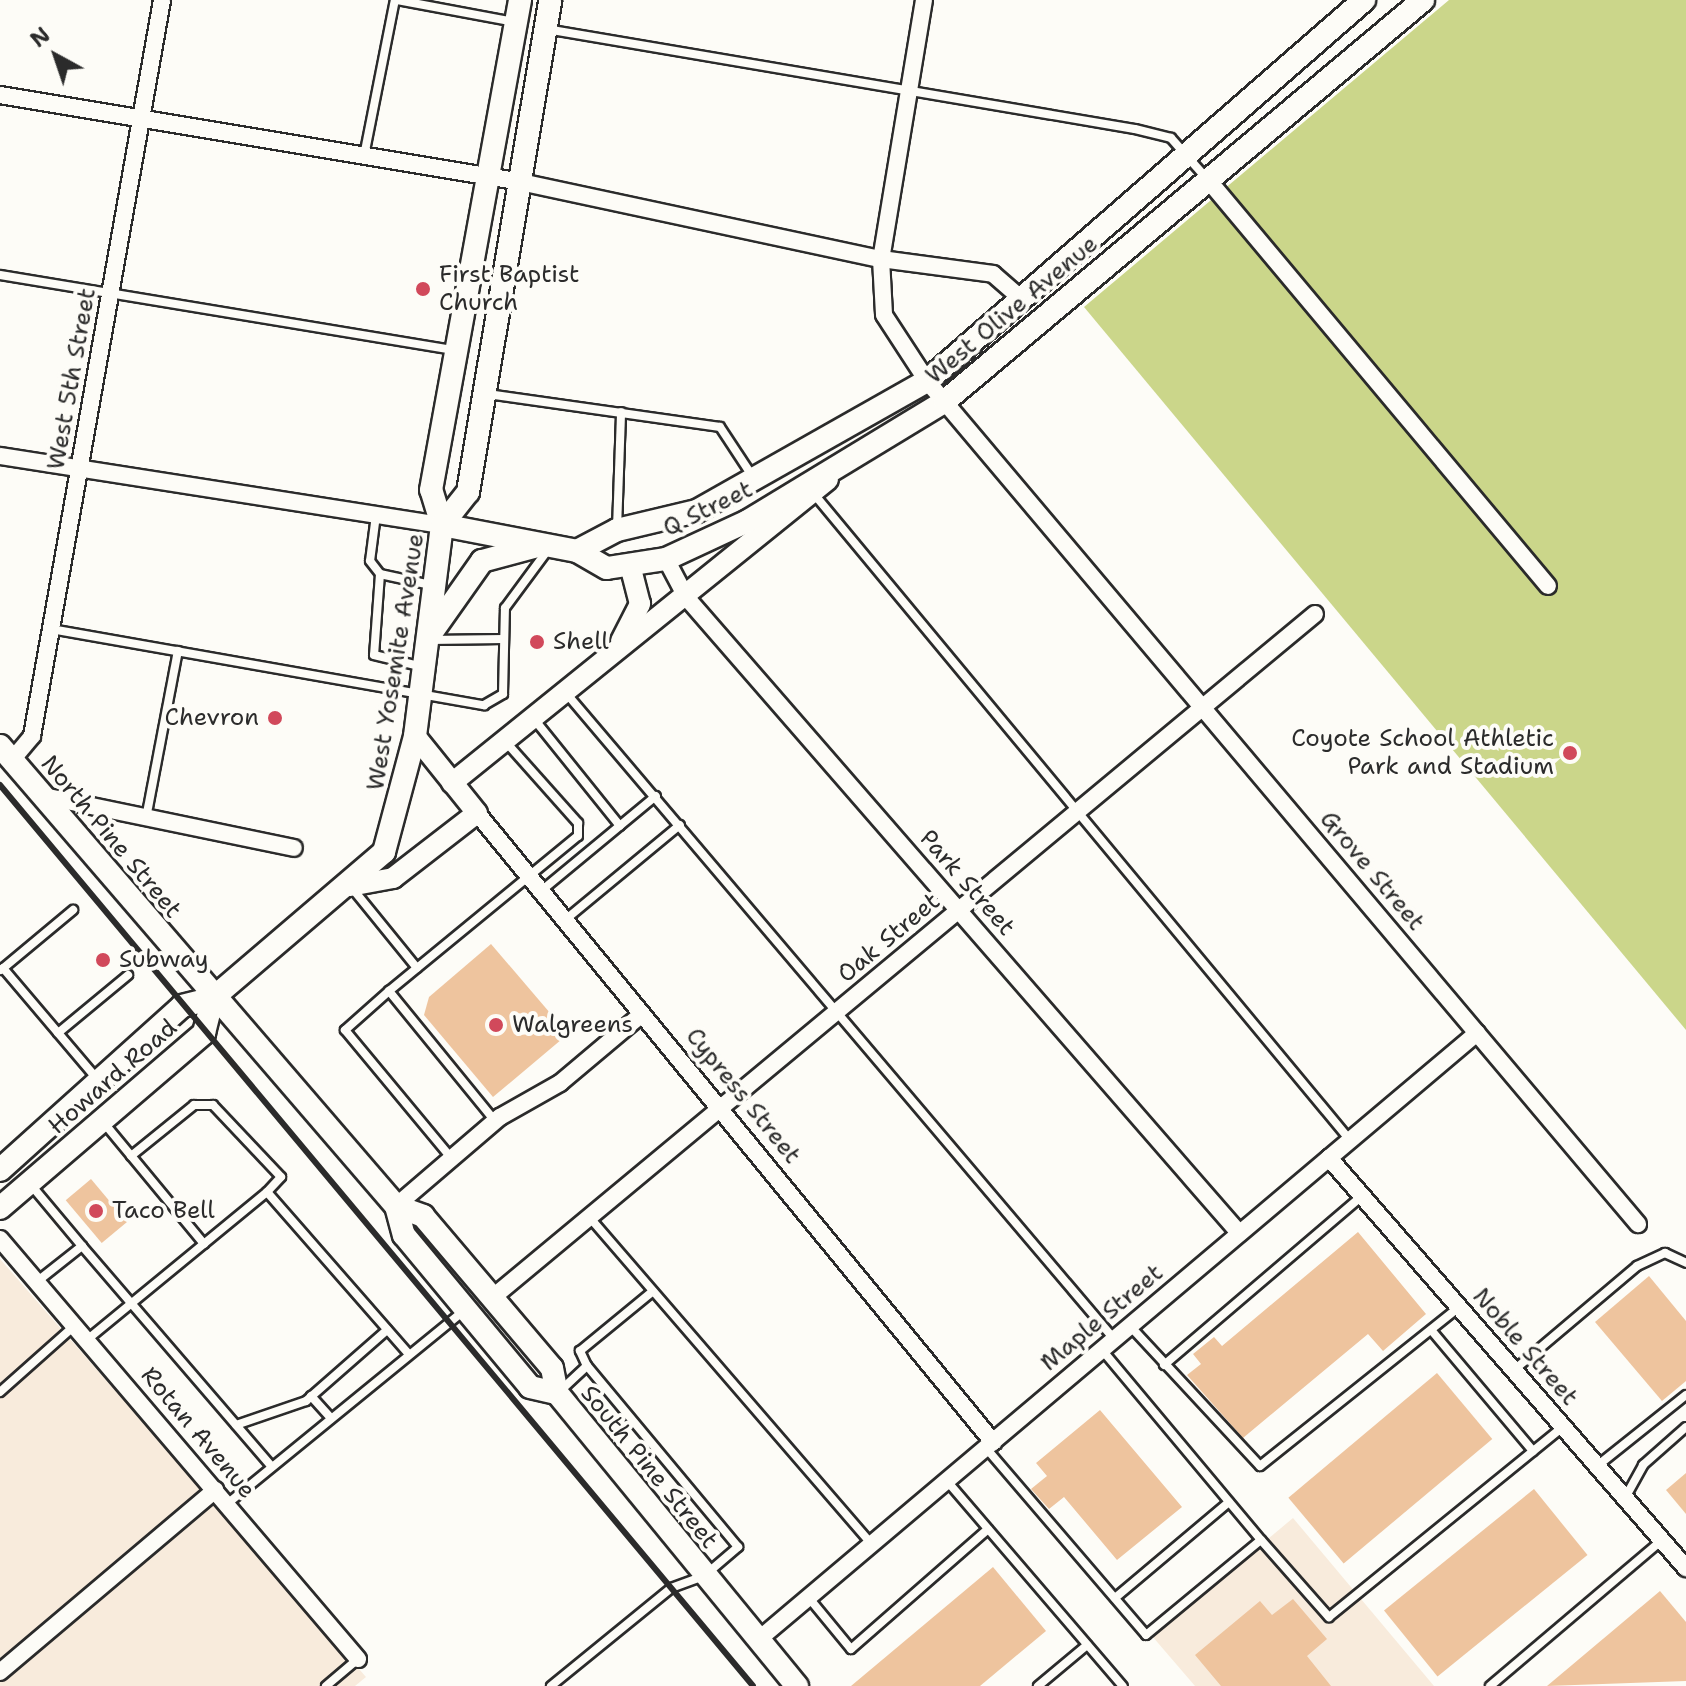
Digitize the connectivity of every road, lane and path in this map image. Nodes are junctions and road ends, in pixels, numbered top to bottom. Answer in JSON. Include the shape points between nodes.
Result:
{"nodes":[{"id":1,"x":162,"y":0,"type":"edge"},
{"id":2,"x":396,"y":0,"type":"edge"},
{"id":3,"x":550,"y":0,"type":"edge"},
{"id":4,"x":924,"y":0,"type":"edge"},
{"id":5,"x":1364,"y":0,"type":"edge"},
{"id":6,"x":1423,"y":0,"type":"edge"},
{"id":7,"x":518,"y":11,"type":"edge"},
{"id":8,"x":545,"y":29,"type":"junction"},
{"id":9,"x":909,"y":91,"type":"junction"},
{"id":10,"x":0,"y":95,"type":"edge"},
{"id":11,"x":141,"y":124,"type":"junction"},
{"id":12,"x":1185,"y":152,"type":"junction"},
{"id":13,"x":364,"y":157,"type":"junction"},
{"id":14,"x":486,"y":178,"type":"junction"},
{"id":15,"x":516,"y":181,"type":"junction"},
{"id":16,"x":1209,"y":181,"type":"junction"},
{"id":17,"x":881,"y":259,"type":"junction"},
{"id":18,"x":0,"y":275,"type":"edge"},
{"id":19,"x":112,"y":292,"type":"junction"},
{"id":20,"x":1019,"y":297,"type":"junction"},
{"id":21,"x":456,"y":351,"type":"junction"},
{"id":22,"x":927,"y":381,"type":"junction"},
{"id":23,"x":479,"y":393,"type":"junction"},
{"id":24,"x":945,"y":401,"type":"junction"},
{"id":25,"x":621,"y":412,"type":"junction"},
{"id":26,"x":0,"y":456,"type":"edge"},
{"id":27,"x":855,"y":458,"type":"junction"},
{"id":28,"x":80,"y":469,"type":"junction"},
{"id":29,"x":755,"y":481,"type":"junction"},
{"id":30,"x":813,"y":493,"type":"junction"},
{"id":31,"x":697,"y":511,"type":"joint"},
{"id":32,"x":376,"y":515,"type":"junction"},
{"id":33,"x":442,"y":525,"type":"junction"},
{"id":34,"x":617,"y":530,"type":"junction"},
{"id":35,"x":549,"y":545,"type":"junction"},
{"id":36,"x":577,"y":551,"type":"junction"},
{"id":37,"x":666,"y":559,"type":"junction"},
{"id":38,"x":630,"y":565,"type":"junction"},
{"id":39,"x":380,"y":574,"type":"junction"},
{"id":40,"x":432,"y":586,"type":"junction"},
{"id":41,"x":1548,"y":586,"type":"dead end"},
{"id":42,"x":686,"y":597,"type":"junction"},
{"id":43,"x":1315,"y":614,"type":"dead end"},
{"id":44,"x":51,"y":629,"type":"junction"},
{"id":45,"x":504,"y":639,"type":"junction"},
{"id":46,"x":427,"y":640,"type":"junction"},
{"id":47,"x":621,"y":641,"type":"junction"},
{"id":48,"x":178,"y":651,"type":"junction"},
{"id":49,"x":424,"y":667,"type":"junction"},
{"id":50,"x":562,"y":689,"type":"junction"},
{"id":51,"x":421,"y":693,"type":"junction"},
{"id":52,"x":1203,"y":708,"type":"junction"},
{"id":53,"x":531,"y":715,"type":"junction"},
{"id":54,"x":415,"y":736,"type":"junction"},
{"id":55,"x":503,"y":739,"type":"junction"},
{"id":56,"x":6,"y":753,"type":"edge"},
{"id":57,"x":452,"y":783,"type":"junction"},
{"id":58,"x":43,"y":796,"type":"junction"},
{"id":59,"x":656,"y":796,"type":"junction"},
{"id":60,"x":1077,"y":812,"type":"junction"},
{"id":61,"x":147,"y":813,"type":"junction"},
{"id":62,"x":477,"y":813,"type":"junction"},
{"id":63,"x":680,"y":825,"type":"junction"},
{"id":64,"x":620,"y":826,"type":"junction"},
{"id":65,"x":294,"y":848,"type":"dead end"},
{"id":66,"x":526,"y":876,"type":"junction"},
{"id":67,"x":350,"y":886,"type":"junction"},
{"id":68,"x":541,"y":891,"type":"junction"},
{"id":69,"x":73,"y":910,"type":"dead end"},
{"id":70,"x":959,"y":911,"type":"junction"},
{"id":71,"x":565,"y":920,"type":"junction"},
{"id":72,"x":417,"y":968,"type":"junction"},
{"id":73,"x":1,"y":970,"type":"edge"},
{"id":74,"x":128,"y":975,"type":"dead end"},
{"id":75,"x":389,"y":991,"type":"junction"},
{"id":76,"x":213,"y":998,"type":"junction"},
{"id":77,"x":838,"y":1012,"type":"junction"},
{"id":78,"x":642,"y":1014,"type":"junction"},
{"id":79,"x":58,"y":1033,"type":"junction"},
{"id":80,"x":1477,"y":1033,"type":"junction"},
{"id":81,"x":99,"y":1080,"type":"junction"},
{"id":82,"x":721,"y":1110,"type":"junction"},
{"id":83,"x":495,"y":1121,"type":"junction"},
{"id":84,"x":104,"y":1122,"type":"junction"},
{"id":85,"x":1350,"y":1140,"type":"junction"},
{"id":86,"x":131,"y":1156,"type":"junction"},
{"id":87,"x":1329,"y":1158,"type":"junction"},
{"id":88,"x":452,"y":1159,"type":"junction"},
{"id":89,"x":0,"y":1170,"type":"edge"},
{"id":90,"x":29,"y":1183,"type":"junction"},
{"id":91,"x":267,"y":1192,"type":"junction"},
{"id":92,"x":1362,"y":1196,"type":"junction"},
{"id":93,"x":0,"y":1208,"type":"edge"},
{"id":94,"x":397,"y":1212,"type":"junction"},
{"id":95,"x":591,"y":1219,"type":"junction"},
{"id":96,"x":1638,"y":1224,"type":"dead end"},
{"id":97,"x":1239,"y":1233,"type":"junction"},
{"id":98,"x":0,"y":1239,"type":"edge"},
{"id":99,"x":204,"y":1244,"type":"junction"},
{"id":100,"x":82,"y":1246,"type":"junction"},
{"id":101,"x":1686,"y":1263,"type":"edge"},
{"id":102,"x":39,"y":1280,"type":"junction"},
{"id":103,"x":653,"y":1291,"type":"junction"},
{"id":104,"x":492,"y":1298,"type":"junction"},
{"id":105,"x":131,"y":1304,"type":"junction"},
{"id":106,"x":1459,"y":1307,"type":"junction"},
{"id":107,"x":466,"y":1309,"type":"junction"},
{"id":108,"x":76,"y":1325,"type":"junction"},
{"id":109,"x":1130,"y":1326,"type":"junction"},
{"id":110,"x":387,"y":1330,"type":"junction"},
{"id":111,"x":1432,"y":1331,"type":"junction"},
{"id":112,"x":88,"y":1339,"type":"junction"},
{"id":113,"x":1108,"y":1345,"type":"junction"},
{"id":114,"x":409,"y":1354,"type":"junction"},
{"id":115,"x":1164,"y":1365,"type":"junction"},
{"id":116,"x":587,"y":1366,"type":"junction"},
{"id":117,"x":1514,"y":1370,"type":"junction"},
{"id":118,"x":556,"y":1390,"type":"junction"},
{"id":119,"x":0,"y":1392,"type":"edge"},
{"id":120,"x":1686,"y":1395,"type":"edge"},
{"id":121,"x":311,"y":1396,"type":"junction"},
{"id":122,"x":331,"y":1418,"type":"junction"},
{"id":123,"x":236,"y":1425,"type":"junction"},
{"id":124,"x":1563,"y":1427,"type":"junction"},
{"id":125,"x":1686,"y":1427,"type":"edge"},
{"id":126,"x":990,"y":1445,"type":"junction"},
{"id":127,"x":1533,"y":1451,"type":"junction"},
{"id":128,"x":1597,"y":1466,"type":"junction"},
{"id":129,"x":272,"y":1467,"type":"junction"},
{"id":130,"x":947,"y":1481,"type":"junction"},
{"id":131,"x":215,"y":1490,"type":"junction"},
{"id":132,"x":1625,"y":1498,"type":"junction"},
{"id":133,"x":1229,"y":1502,"type":"junction"},
{"id":134,"x":227,"y":1504,"type":"junction"},
{"id":135,"x":988,"y":1529,"type":"junction"},
{"id":136,"x":1261,"y":1540,"type":"junction"},
{"id":137,"x":1662,"y":1540,"type":"junction"},
{"id":138,"x":872,"y":1545,"type":"junction"},
{"id":139,"x":1686,"y":1568,"type":"edge"},
{"id":140,"x":704,"y":1576,"type":"junction"},
{"id":141,"x":809,"y":1598,"type":"junction"},
{"id":142,"x":1115,"y":1598,"type":"junction"},
{"id":143,"x":758,"y":1640,"type":"junction"},
{"id":144,"x":1087,"y":1645,"type":"junction"},
{"id":145,"x":358,"y":1659,"type":"joint"},
{"id":146,"x":0,"y":1672,"type":"edge"},
{"id":147,"x":326,"y":1686,"type":"edge"},
{"id":148,"x":551,"y":1686,"type":"edge"},
{"id":149,"x":797,"y":1686,"type":"edge"},
{"id":150,"x":1038,"y":1686,"type":"edge"},
{"id":151,"x":1123,"y":1686,"type":"edge"},
{"id":152,"x":1490,"y":1686,"type":"edge"}],
"edges":[{"from":1,"to":11,"type":"street","name":"West 5th Street"},
{"from":2,"to":7,"type":"lane"},
{"from":2,"to":13,"type":"lane"},
{"from":3,"to":8,"type":"main road","name":"West Yosemite Avenue"},
{"from":4,"to":9,"type":"street","name":"Grove Street"},
{"from":5,"to":12,"type":"main road","name":"West Olive Avenue"},
{"from":6,"to":16,"type":"main road","name":"West Olive Avenue"},
{"from":7,"to":14,"type":"main road","name":"West Yosemite Avenue"},
{"from":8,"to":9,"type":"lane"},
{"from":8,"to":15,"type":"main road","name":"West Yosemite Avenue"},
{"from":9,"to":12,"type":"lane","via":[[1135,129],[1171,138]]},
{"from":9,"to":17,"type":"street","name":"Grove Street"},
{"from":10,"to":11,"type":"street"},
{"from":11,"to":13,"type":"street"},
{"from":11,"to":19,"type":"street","name":"West 5th Street"},
{"from":12,"to":16,"type":"lane"},
{"from":12,"to":20,"type":"main road","name":"West Olive Avenue"},
{"from":13,"to":14,"type":"street"},
{"from":14,"to":15,"type":"street"},
{"from":14,"to":21,"type":"main road","name":"West Yosemite Avenue"},
{"from":15,"to":17,"type":"street"},
{"from":15,"to":23,"type":"main road","name":"West Yosemite Avenue"},
{"from":16,"to":24,"type":"main road","name":"West Olive Avenue"},
{"from":16,"to":41,"type":"street"},
{"from":17,"to":20,"type":"street","via":[[993,274]]},
{"from":17,"to":22,"type":"street","name":"Grove Street","via":[[884,315]]},
{"from":18,"to":19,"type":"lane"},
{"from":19,"to":21,"type":"lane"},
{"from":19,"to":28,"type":"street","name":"West 5th Street"},
{"from":20,"to":22,"type":"main road","name":"West Olive Avenue"},
{"from":21,"to":33,"type":"main road","name":"West Yosemite Avenue","via":[[431,490]]},
{"from":22,"to":24,"type":"street","name":"Grove Street"},
{"from":22,"to":29,"type":"main road","name":"West Olive Avenue"},
{"from":23,"to":25,"type":"lane"},
{"from":23,"to":33,"type":"main road","name":"West Yosemite Avenue","via":[[468,492]]},
{"from":24,"to":27,"type":"main road","name":"West Olive Avenue"},
{"from":24,"to":52,"type":"street","name":"Grove Street"},
{"from":25,"to":29,"type":"lane","via":[[720,427]]},
{"from":25,"to":34,"type":"lane"},
{"from":26,"to":28,"type":"street"},
{"from":27,"to":30,"type":"street","name":"West Olive Avenue"},
{"from":27,"to":37,"type":"main road","name":"Q Street"},
{"from":28,"to":32,"type":"street"},
{"from":28,"to":44,"type":"street","name":"West 5th Street"},
{"from":29,"to":31,"type":"main road","name":"West Olive Avenue"},
{"from":29,"to":37,"type":"main road","via":[[754,492],[672,542]]},
{"from":30,"to":42,"type":"street","name":"West Olive Avenue"},
{"from":30,"to":60,"type":"lane"},
{"from":31,"to":34,"type":"main road","name":"Q Street"},
{"from":32,"to":33,"type":"street"},
{"from":32,"to":39,"type":"lane","via":[[370,561]]},
{"from":33,"to":35,"type":"main road","name":"Q Street"},
{"from":33,"to":40,"type":"main road","name":"West Yosemite Avenue"},
{"from":34,"to":36,"type":"main road","name":"Q Street"},
{"from":35,"to":36,"type":"main road","name":"Q Street"},
{"from":35,"to":45,"type":"lane","via":[[505,608]]},
{"from":35,"to":46,"type":"main road","via":[[482,561]]},
{"from":36,"to":38,"type":"main road","name":"Q Street","via":[[607,568]]},
{"from":37,"to":38,"type":"main road","name":"Q Street"},
{"from":37,"to":42,"type":"street","name":"Park Street"},
{"from":38,"to":47,"type":"street","name":"West Olive Avenue","via":[[640,604]]},
{"from":39,"to":40,"type":"lane"},
{"from":39,"to":49,"type":"lane","via":[[369,644],[374,655]]},
{"from":40,"to":46,"type":"main road","name":"West Yosemite Avenue"},
{"from":42,"to":47,"type":"street","name":"West Olive Avenue","via":[[659,624]]},
{"from":42,"to":70,"type":"street","name":"Park Street"},
{"from":43,"to":52,"type":"street","name":"Oak Street"},
{"from":44,"to":48,"type":"lane"},
{"from":44,"to":56,"type":"street","name":"West 5th Street","via":[[32,736]]},
{"from":45,"to":46,"type":"lane"},
{"from":45,"to":51,"type":"lane","via":[[503,694],[495,700]]},
{"from":46,"to":49,"type":"main road","name":"West Yosemite Avenue"},
{"from":47,"to":50,"type":"street","name":"West Olive Avenue"},
{"from":48,"to":51,"type":"lane"},
{"from":48,"to":61,"type":"lane"},
{"from":49,"to":51,"type":"main road","name":"West Yosemite Avenue"},
{"from":50,"to":53,"type":"street","name":"West Olive Avenue"},
{"from":50,"to":59,"type":"lane"},
{"from":51,"to":54,"type":"main road","name":"West Yosemite Avenue"},
{"from":52,"to":60,"type":"street","name":"Oak Street"},
{"from":52,"to":80,"type":"street","name":"Grove Street"},
{"from":53,"to":55,"type":"street","name":"West Olive Avenue"},
{"from":53,"to":64,"type":"lane"},
{"from":54,"to":57,"type":"street","name":"Cypress Street"},
{"from":54,"to":67,"type":"main road","name":"West Yosemite Avenue","via":[[384,852]]},
{"from":55,"to":57,"type":"street","name":"West Olive Avenue"},
{"from":55,"to":66,"type":"lane","via":[[581,828]]},
{"from":56,"to":58,"type":"main road","name":"North Pine Street"},
{"from":57,"to":62,"type":"street","name":"Cypress Street"},
{"from":58,"to":61,"type":"street"},
{"from":58,"to":76,"type":"main road","name":"North Pine Street"},
{"from":59,"to":63,"type":"lane"},
{"from":59,"to":64,"type":"lane"},
{"from":60,"to":70,"type":"street","name":"Oak Street"},
{"from":60,"to":85,"type":"lane"},
{"from":61,"to":65,"type":"street"},
{"from":62,"to":66,"type":"street","name":"Cypress Street"},
{"from":62,"to":67,"type":"street","via":[[393,878]]},
{"from":63,"to":71,"type":"lane"},
{"from":63,"to":77,"type":"lane"},
{"from":64,"to":68,"type":"lane"},
{"from":66,"to":68,"type":"street","name":"Cypress Street"},
{"from":66,"to":72,"type":"lane"},
{"from":67,"to":72,"type":"lane"},
{"from":67,"to":76,"type":"main road"},
{"from":68,"to":71,"type":"street","name":"Cypress Street"},
{"from":69,"to":73,"type":"lane"},
{"from":70,"to":77,"type":"street","name":"Oak Street"},
{"from":70,"to":97,"type":"street","name":"Park Street"},
{"from":71,"to":78,"type":"street","name":"Cypress Street"},
{"from":72,"to":75,"type":"lane"},
{"from":73,"to":79,"type":"lane"},
{"from":74,"to":79,"type":"lane"},
{"from":75,"to":83,"type":"lane"},
{"from":75,"to":88,"type":"lane","via":[[345,1030]]},
{"from":76,"to":81,"type":"main road","name":"Howard Road","via":[[182,1006]]},
{"from":76,"to":84,"type":"main road","name":"Howard Road","via":[[204,1033]]},
{"from":76,"to":94,"type":"main road","name":"South Pine Street"},
{"from":77,"to":82,"type":"street","name":"Oak Street"},
{"from":77,"to":113,"type":"lane"},
{"from":78,"to":82,"type":"street","name":"Cypress Street"},
{"from":78,"to":83,"type":"street","via":[[560,1083]]},
{"from":79,"to":81,"type":"lane"},
{"from":80,"to":85,"type":"street","name":"Maple Street"},
{"from":80,"to":96,"type":"street","name":"Grove Street"},
{"from":81,"to":89,"type":"main road","name":"Howard Road"},
{"from":82,"to":95,"type":"street","name":"Oak Street"},
{"from":82,"to":126,"type":"street","name":"Cypress Street"},
{"from":83,"to":88,"type":"street"},
{"from":84,"to":86,"type":"lane"},
{"from":84,"to":90,"type":"main road","name":"Howard Road"},
{"from":85,"to":87,"type":"street","name":"Maple Street"},
{"from":86,"to":91,"type":"lane","via":[[194,1105],[213,1105],[281,1177]]},
{"from":86,"to":99,"type":"lane"},
{"from":87,"to":92,"type":"street","name":"Noble Street"},
{"from":87,"to":97,"type":"street","name":"Maple Street"},
{"from":88,"to":94,"type":"street"},
{"from":90,"to":93,"type":"main road","name":"Howard Road"},
{"from":90,"to":100,"type":"lane"},
{"from":91,"to":99,"type":"lane"},
{"from":91,"to":110,"type":"lane"},
{"from":92,"to":106,"type":"street","name":"Noble Street"},
{"from":92,"to":115,"type":"lane"},
{"from":94,"to":104,"type":"main road","via":[[423,1216]]},
{"from":94,"to":107,"type":"main road","name":"South Pine Street","via":[[404,1235]]},
{"from":95,"to":103,"type":"lane"},
{"from":95,"to":104,"type":"street","name":"Oak Street"},
{"from":97,"to":109,"type":"street","name":"Maple Street"},
{"from":98,"to":102,"type":"street","name":"Rotan Avenue"},
{"from":99,"to":105,"type":"lane"},
{"from":100,"to":102,"type":"lane"},
{"from":100,"to":105,"type":"lane"},
{"from":101,"to":117,"type":"lane","via":[[1665,1253],[1637,1266]]},
{"from":102,"to":108,"type":"street","name":"Rotan Avenue"},
{"from":103,"to":116,"type":"lane","via":[[580,1351]]},
{"from":103,"to":138,"type":"lane"},
{"from":104,"to":118,"type":"main road","via":[[552,1368]]},
{"from":105,"to":112,"type":"lane"},
{"from":105,"to":123,"type":"lane"},
{"from":106,"to":111,"type":"lane"},
{"from":106,"to":117,"type":"street","name":"Noble Street"},
{"from":107,"to":114,"type":"lane"},
{"from":107,"to":118,"type":"main road","name":"South Pine Street","via":[[530,1387]]},
{"from":108,"to":112,"type":"street","name":"Rotan Avenue"},
{"from":108,"to":119,"type":"lane"},
{"from":109,"to":113,"type":"street","name":"Maple Street"},
{"from":109,"to":115,"type":"lane"},
{"from":110,"to":114,"type":"lane"},
{"from":110,"to":121,"type":"lane"},
{"from":111,"to":115,"type":"lane","via":[[1260,1466]]},
{"from":111,"to":127,"type":"lane"},
{"from":112,"to":131,"type":"street","name":"Rotan Avenue"},
{"from":113,"to":126,"type":"street","name":"Maple Street"},
{"from":113,"to":133,"type":"lane"},
{"from":114,"to":122,"type":"lane"},
{"from":116,"to":118,"type":"lane"},
{"from":116,"to":140,"type":"lane","via":[[732,1538],[734,1554]]},
{"from":117,"to":124,"type":"street","name":"Noble Street"},
{"from":118,"to":140,"type":"main road","name":"South Pine Street"},
{"from":120,"to":128,"type":"lane"},
{"from":121,"to":122,"type":"lane"},
{"from":121,"to":123,"type":"lane"},
{"from":122,"to":129,"type":"lane"},
{"from":123,"to":129,"type":"lane"},
{"from":124,"to":127,"type":"lane"},
{"from":124,"to":128,"type":"street","name":"Noble Street"},
{"from":125,"to":132,"type":"lane","via":[[1643,1465]]},
{"from":126,"to":130,"type":"street","name":"Maple Street"},
{"from":126,"to":142,"type":"lane"},
{"from":127,"to":136,"type":"lane","via":[[1329,1617]]},
{"from":128,"to":132,"type":"street","name":"Noble Street"},
{"from":129,"to":134,"type":"lane"},
{"from":130,"to":135,"type":"lane"},
{"from":130,"to":138,"type":"street","name":"Maple Street"},
{"from":131,"to":134,"type":"street","name":"Rotan Avenue"},
{"from":131,"to":146,"type":"street"},
{"from":132,"to":137,"type":"street","name":"Noble Street"},
{"from":133,"to":136,"type":"lane"},
{"from":133,"to":142,"type":"lane"},
{"from":134,"to":145,"type":"street","name":"Rotan Avenue"},
{"from":135,"to":141,"type":"lane","via":[[851,1649]]},
{"from":135,"to":144,"type":"lane"},
{"from":136,"to":142,"type":"lane","via":[[1146,1635]]},
{"from":137,"to":139,"type":"street","name":"Noble Street"},
{"from":137,"to":152,"type":"lane"},
{"from":138,"to":141,"type":"street","name":"Maple Street"},
{"from":140,"to":143,"type":"main road","name":"South Pine Street"},
{"from":140,"to":148,"type":"lane","via":[[671,1588]]},
{"from":141,"to":143,"type":"street","name":"Maple Street"},
{"from":143,"to":149,"type":"main road","name":"South Pine Street"},
{"from":144,"to":150,"type":"lane"},
{"from":144,"to":151,"type":"lane"},
{"from":145,"to":147,"type":"lane"}]}
